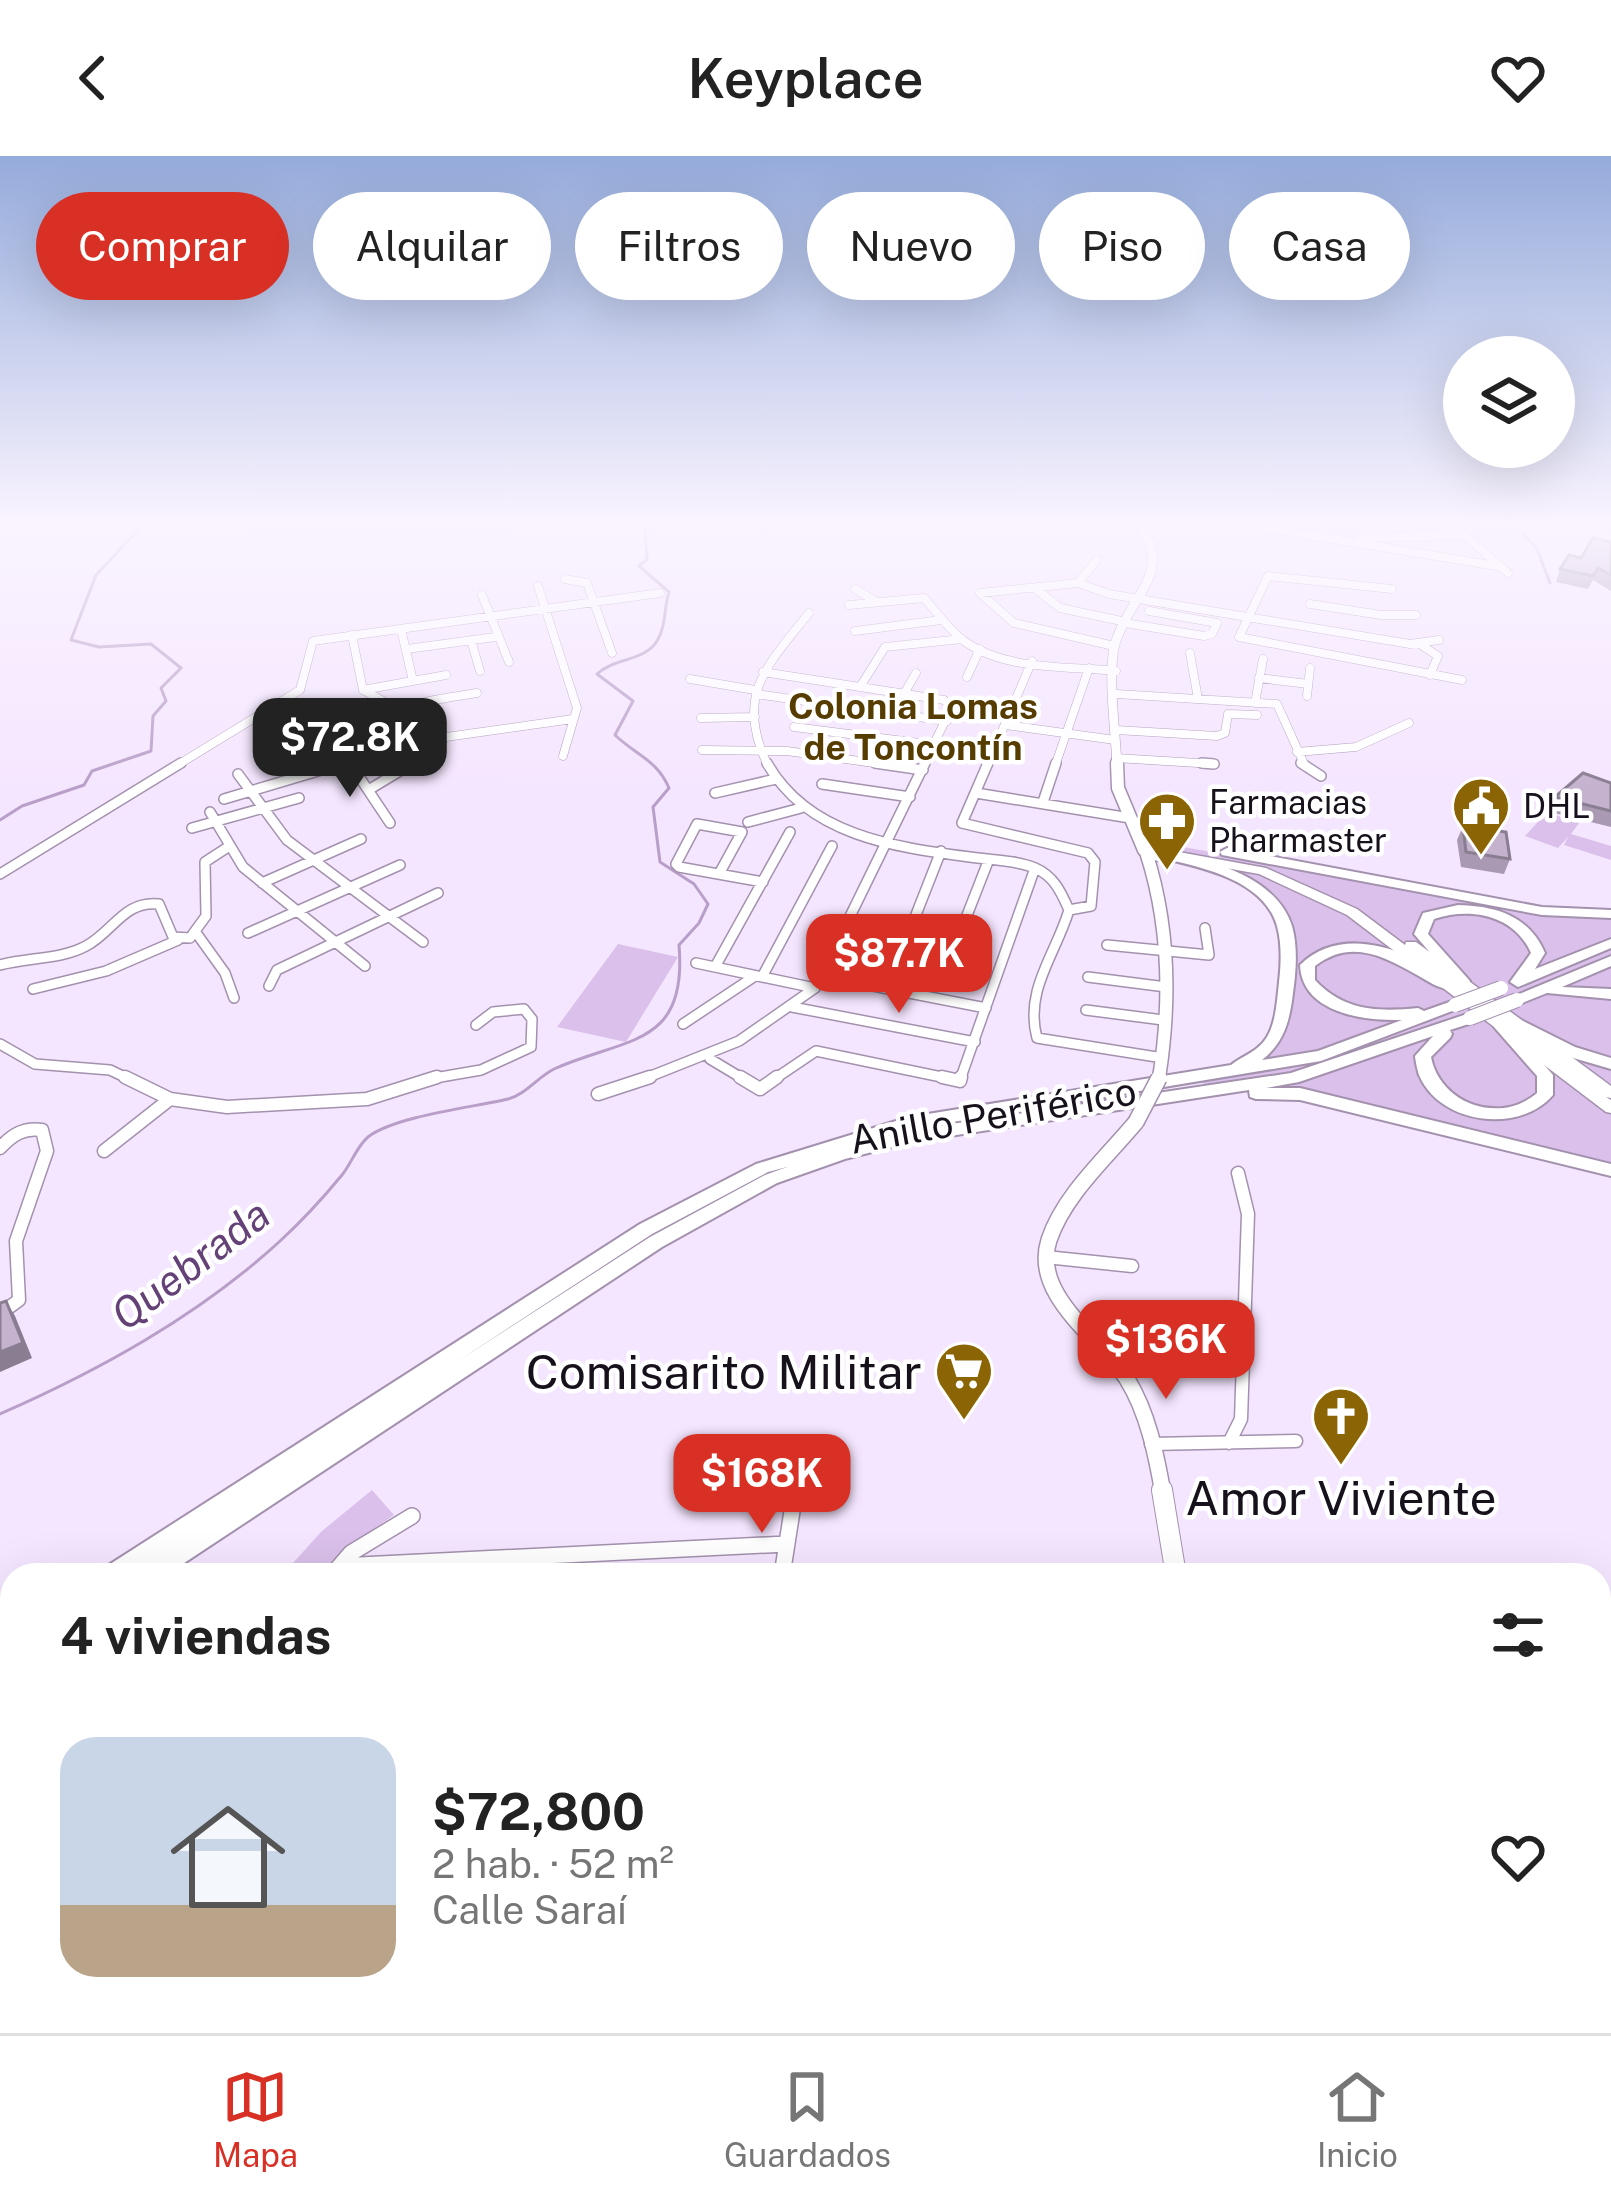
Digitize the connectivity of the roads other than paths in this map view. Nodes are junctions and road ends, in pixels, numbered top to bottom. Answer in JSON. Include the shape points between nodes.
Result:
{"nodes":[{"id":1,"x":808,"y":613,"type":"dead end"},
{"id":2,"x":488,"y":614,"type":"edge"},
{"id":3,"x":512,"y":614,"type":"edge"},
{"id":4,"x":546,"y":614,"type":"edge"},
{"id":5,"x":597,"y":614,"type":"edge"},
{"id":6,"x":936,"y":614,"type":"edge"},
{"id":7,"x":999,"y":614,"type":"edge"},
{"id":8,"x":1086,"y":614,"type":"edge"},
{"id":9,"x":1131,"y":614,"type":"edge"},
{"id":10,"x":1163,"y":614,"type":"edge"},
{"id":11,"x":1228,"y":614,"type":"edge"},
{"id":12,"x":1249,"y":614,"type":"edge"},
{"id":13,"x":1306,"y":614,"type":"edge"},
{"id":14,"x":1372,"y":614,"type":"edge"},
{"id":15,"x":1416,"y":615,"type":"dead end"},
{"id":16,"x":388,"y":616,"type":"dead end"},
{"id":17,"x":489,"y":617,"type":"junction"},
{"id":18,"x":1247,"y":617,"type":"junction"},
{"id":19,"x":941,"y":620,"type":"junction"},
{"id":20,"x":1126,"y":622,"type":"junction"},
{"id":21,"x":1217,"y":623,"type":"junction"},
{"id":22,"x":341,"y":624,"type":"dead end"},
{"id":23,"x":1228,"y":625,"type":"dead end"},
{"id":24,"x":1301,"y":626,"type":"junction"},
{"id":25,"x":396,"y":630,"type":"junction"},
{"id":26,"x":854,"y":631,"type":"dead end"},
{"id":27,"x":348,"y":636,"type":"junction"},
{"id":28,"x":495,"y":637,"type":"junction"},
{"id":29,"x":962,"y":639,"type":"junction"},
{"id":30,"x":471,"y":640,"type":"junction"},
{"id":31,"x":1439,"y":640,"type":"dead end"},
{"id":32,"x":1421,"y":645,"type":"junction"},
{"id":33,"x":1114,"y":646,"type":"junction"},
{"id":34,"x":407,"y":649,"type":"junction"},
{"id":35,"x":980,"y":650,"type":"junction"},
{"id":36,"x":612,"y":653,"type":"dead end"},
{"id":37,"x":1190,"y":653,"type":"dead end"},
{"id":38,"x":1263,"y":659,"type":"dead end"},
{"id":39,"x":1032,"y":661,"type":"junction"},
{"id":40,"x":509,"y":662,"type":"dead end"},
{"id":41,"x":1090,"y":668,"type":"junction"},
{"id":42,"x":1310,"y":668,"type":"dead end"},
{"id":43,"x":480,"y":671,"type":"dead end"},
{"id":44,"x":1116,"y":671,"type":"junction"},
{"id":45,"x":764,"y":672,"type":"junction"},
{"id":46,"x":916,"y":673,"type":"dead end"},
{"id":47,"x":1430,"y":674,"type":"junction"},
{"id":48,"x":446,"y":675,"type":"dead end"},
{"id":49,"x":967,"y":677,"type":"dead end"},
{"id":50,"x":1259,"y":678,"type":"junction"},
{"id":51,"x":690,"y":679,"type":"dead end"},
{"id":52,"x":1462,"y":680,"type":"dead end"},
{"id":53,"x":413,"y":681,"type":"junction"},
{"id":54,"x":1308,"y":684,"type":"junction"},
{"id":55,"x":860,"y":687,"type":"junction"},
{"id":56,"x":363,"y":690,"type":"junction"},
{"id":57,"x":756,"y":692,"type":"junction"},
{"id":58,"x":905,"y":692,"type":"junction"},
{"id":59,"x":477,"y":693,"type":"dead end"},
{"id":60,"x":1117,"y":694,"type":"junction"},
{"id":61,"x":1307,"y":696,"type":"dead end"},
{"id":62,"x":1198,"y":699,"type":"junction"},
{"id":63,"x":1255,"y":703,"type":"junction"},
{"id":64,"x":394,"y":707,"type":"junction"},
{"id":65,"x":1257,"y":715,"type":"dead end"},
{"id":66,"x":755,"y":717,"type":"junction"},
{"id":67,"x":701,"y":718,"type":"dead end"},
{"id":68,"x":573,"y":719,"type":"junction"},
{"id":69,"x":947,"y":721,"type":"junction"},
{"id":70,"x":1409,"y":723,"type":"dead end"},
{"id":71,"x":1006,"y":725,"type":"junction"},
{"id":72,"x":794,"y":727,"type":"dead end"},
{"id":73,"x":1066,"y":734,"type":"junction"},
{"id":74,"x":1116,"y":735,"type":"junction"},
{"id":75,"x":935,"y":745,"type":"junction"},
{"id":76,"x":758,"y":750,"type":"junction"},
{"id":77,"x":702,"y":751,"type":"dead end"},
{"id":78,"x":343,"y":752,"type":"junction"},
{"id":79,"x":1298,"y":752,"type":"junction"},
{"id":80,"x":563,"y":756,"type":"dead end"},
{"id":81,"x":1116,"y":758,"type":"junction"},
{"id":82,"x":1214,"y":764,"type":"dead end"},
{"id":83,"x":923,"y":770,"type":"junction"},
{"id":84,"x":238,"y":774,"type":"dead end"},
{"id":85,"x":1322,"y":776,"type":"dead end"},
{"id":86,"x":776,"y":779,"type":"junction"},
{"id":87,"x":822,"y":784,"type":"dead end"},
{"id":88,"x":370,"y":789,"type":"junction"},
{"id":89,"x":250,"y":792,"type":"junction"},
{"id":90,"x":715,"y":793,"type":"dead end"},
{"id":91,"x":976,"y":793,"type":"junction"},
{"id":92,"x":910,"y":797,"type":"junction"},
{"id":93,"x":299,"y":798,"type":"dead end"},
{"id":94,"x":224,"y":799,"type":"dead end"},
{"id":95,"x":1043,"y":802,"type":"junction"},
{"id":96,"x":259,"y":808,"type":"junction"},
{"id":97,"x":801,"y":808,"type":"junction"},
{"id":98,"x":212,"y":816,"type":"junction"},
{"id":99,"x":1132,"y":821,"type":"junction"},
{"id":100,"x":391,"y":823,"type":"dead end"},
{"id":101,"x":744,"y":825,"type":"junction"},
{"id":102,"x":191,"y":828,"type":"dead end"},
{"id":103,"x":790,"y":832,"type":"dead end"},
{"id":104,"x":361,"y":839,"type":"dead end"},
{"id":105,"x":886,"y":843,"type":"junction"},
{"id":106,"x":832,"y":846,"type":"dead end"},
{"id":107,"x":228,"y":847,"type":"junction"},
{"id":108,"x":1145,"y":849,"type":"junction"},
{"id":109,"x":1164,"y":850,"type":"junction"},
{"id":110,"x":940,"y":851,"type":"junction"},
{"id":111,"x":1227,"y":852,"type":"junction"},
{"id":112,"x":989,"y":859,"type":"junction"},
{"id":113,"x":314,"y":860,"type":"junction"},
{"id":114,"x":400,"y":866,"type":"dead end"},
{"id":115,"x":1035,"y":868,"type":"junction"},
{"id":116,"x":1154,"y":873,"type":"junction"},
{"id":117,"x":0,"y":874,"type":"edge"},
{"id":118,"x":719,"y":874,"type":"junction"},
{"id":119,"x":763,"y":882,"type":"junction"},
{"id":120,"x":262,"y":883,"type":"junction"},
{"id":121,"x":351,"y":888,"type":"junction"},
{"id":122,"x":438,"y":892,"type":"dead end"},
{"id":123,"x":1069,"y":910,"type":"junction"},
{"id":124,"x":298,"y":911,"type":"junction"},
{"id":125,"x":1611,"y":914,"type":"edge"},
{"id":126,"x":388,"y":916,"type":"junction"},
{"id":127,"x":1205,"y":928,"type":"dead end"},
{"id":128,"x":248,"y":933,"type":"dead end"},
{"id":129,"x":197,"y":934,"type":"junction"},
{"id":130,"x":178,"y":940,"type":"junction"},
{"id":131,"x":336,"y":941,"type":"junction"},
{"id":132,"x":423,"y":942,"type":"dead end"},
{"id":133,"x":1611,"y":943,"type":"edge"},
{"id":134,"x":1107,"y":945,"type":"dead end"},
{"id":135,"x":836,"y":947,"type":"junction"},
{"id":136,"x":1164,"y":952,"type":"junction"},
{"id":137,"x":899,"y":958,"type":"junction"},
{"id":138,"x":1611,"y":961,"type":"edge"},
{"id":139,"x":696,"y":963,"type":"dead end"},
{"id":140,"x":0,"y":965,"type":"edge"},
{"id":141,"x":365,"y":966,"type":"dead end"},
{"id":142,"x":715,"y":967,"type":"junction"},
{"id":143,"x":759,"y":976,"type":"junction"},
{"id":144,"x":1088,"y":976,"type":"dead end"},
{"id":145,"x":818,"y":982,"type":"junction"},
{"id":146,"x":1455,"y":984,"type":"junction"},
{"id":147,"x":269,"y":986,"type":"dead end"},
{"id":148,"x":1166,"y":986,"type":"junction"},
{"id":149,"x":33,"y":989,"type":"dead end"},
{"id":150,"x":1522,"y":992,"type":"junction"},
{"id":151,"x":1611,"y":994,"type":"edge"},
{"id":152,"x":234,"y":998,"type":"dead end"},
{"id":153,"x":792,"y":1007,"type":"junction"},
{"id":154,"x":986,"y":1008,"type":"junction"},
{"id":155,"x":1086,"y":1010,"type":"dead end"},
{"id":156,"x":1457,"y":1014,"type":"junction"},
{"id":157,"x":1163,"y":1020,"type":"junction"},
{"id":158,"x":476,"y":1024,"type":"dead end"},
{"id":159,"x":683,"y":1024,"type":"dead end"},
{"id":160,"x":1510,"y":1025,"type":"junction"},
{"id":161,"x":975,"y":1042,"type":"junction"},
{"id":162,"x":1,"y":1049,"type":"edge"},
{"id":163,"x":1163,"y":1058,"type":"junction"},
{"id":164,"x":710,"y":1059,"type":"junction"},
{"id":165,"x":1611,"y":1064,"type":"edge"},
{"id":166,"x":1194,"y":1080,"type":"junction"},
{"id":167,"x":1225,"y":1091,"type":"junction"},
{"id":168,"x":598,"y":1094,"type":"dead end"},
{"id":169,"x":1611,"y":1094,"type":"edge"},
{"id":170,"x":170,"y":1099,"type":"junction"},
{"id":171,"x":1611,"y":1108,"type":"edge"},
{"id":172,"x":0,"y":1148,"type":"edge"},
{"id":173,"x":104,"y":1151,"type":"dead end"},
{"id":174,"x":1611,"y":1171,"type":"edge"},
{"id":175,"x":1238,"y":1173,"type":"dead end"},
{"id":176,"x":1046,"y":1257,"type":"junction"},
{"id":177,"x":1132,"y":1266,"type":"dead end"},
{"id":178,"x":0,"y":1314,"type":"edge"},
{"id":179,"x":1296,"y":1441,"type":"dead end"},
{"id":180,"x":1229,"y":1442,"type":"junction"},
{"id":181,"x":1151,"y":1444,"type":"junction"},
{"id":182,"x":793,"y":1504,"type":"dead end"},
{"id":183,"x":412,"y":1516,"type":"dead end"},
{"id":184,"x":786,"y":1544,"type":"junction"},
{"id":185,"x":131,"y":1563,"type":"edge"},
{"id":186,"x":165,"y":1563,"type":"edge"},
{"id":187,"x":343,"y":1563,"type":"edge"},
{"id":188,"x":457,"y":1563,"type":"edge"},
{"id":189,"x":784,"y":1563,"type":"edge"},
{"id":190,"x":1174,"y":1563,"type":"edge"}],
"edges":[{"from":1,"to":45,"type":"street"},
{"from":2,"to":17,"type":"street"},
{"from":3,"to":17,"type":"street"},
{"from":4,"to":68,"type":"street","via":[[577,708]]},
{"from":5,"to":36,"type":"street"},
{"from":6,"to":19,"type":"street"},
{"from":7,"to":33,"type":"street"},
{"from":8,"to":20,"type":"street"},
{"from":9,"to":20,"type":"main road"},
{"from":10,"to":21,"type":"street"},
{"from":11,"to":18,"type":"street"},
{"from":12,"to":18,"type":"street"},
{"from":13,"to":24,"type":"street"},
{"from":14,"to":15,"type":"street"},
{"from":16,"to":25,"type":"street"},
{"from":17,"to":25,"type":"street"},
{"from":17,"to":28,"type":"street"},
{"from":18,"to":24,"type":"street"},
{"from":18,"to":47,"type":"street","via":[[1243,640]]},
{"from":19,"to":26,"type":"street"},
{"from":19,"to":29,"type":"street"},
{"from":20,"to":21,"type":"street","via":[[1204,636]]},
{"from":20,"to":33,"type":"main road"},
{"from":21,"to":23,"type":"street"},
{"from":22,"to":27,"type":"street"},
{"from":24,"to":32,"type":"street"},
{"from":25,"to":27,"type":"street"},
{"from":25,"to":34,"type":"street"},
{"from":27,"to":56,"type":"street"},
{"from":27,"to":117,"type":"street","via":[[313,641],[300,690]]},
{"from":28,"to":30,"type":"street"},
{"from":28,"to":40,"type":"street"},
{"from":29,"to":35,"type":"street"},
{"from":29,"to":55,"type":"street","via":[[885,647]]},
{"from":30,"to":34,"type":"street"},
{"from":30,"to":43,"type":"street"},
{"from":31,"to":32,"type":"street"},
{"from":32,"to":47,"type":"street","via":[[1438,656]]},
{"from":33,"to":44,"type":"main road"},
{"from":34,"to":53,"type":"street"},
{"from":35,"to":39,"type":"street"},
{"from":35,"to":49,"type":"street"},
{"from":37,"to":62,"type":"street"},
{"from":38,"to":50,"type":"street"},
{"from":39,"to":41,"type":"street"},
{"from":39,"to":71,"type":"street"},
{"from":41,"to":44,"type":"street"},
{"from":41,"to":73,"type":"street"},
{"from":42,"to":54,"type":"street"},
{"from":44,"to":60,"type":"main road"},
{"from":45,"to":55,"type":"street"},
{"from":45,"to":57,"type":"street"},
{"from":46,"to":58,"type":"street"},
{"from":47,"to":52,"type":"street"},
{"from":48,"to":53,"type":"street"},
{"from":50,"to":54,"type":"street"},
{"from":50,"to":63,"type":"street"},
{"from":51,"to":57,"type":"street"},
{"from":53,"to":56,"type":"street"},
{"from":54,"to":61,"type":"street"},
{"from":55,"to":58,"type":"street"},
{"from":56,"to":64,"type":"street"},
{"from":57,"to":66,"type":"street"},
{"from":57,"to":69,"type":"street"},
{"from":58,"to":69,"type":"street","via":[[950,701]]},
{"from":59,"to":64,"type":"street"},
{"from":60,"to":62,"type":"street"},
{"from":60,"to":74,"type":"main road"},
{"from":62,"to":63,"type":"street"},
{"from":63,"to":79,"type":"street","via":[[1281,707]]},
{"from":64,"to":78,"type":"street"},
{"from":65,"to":74,"type":"street","via":[[1228,714],[1226,734],[1217,736]]},
{"from":66,"to":67,"type":"street"},
{"from":66,"to":76,"type":"street"},
{"from":68,"to":80,"type":"street"},
{"from":68,"to":88,"type":"street","via":[[446,737]]},
{"from":69,"to":75,"type":"street"},
{"from":70,"to":79,"type":"street","via":[[1358,749]]},
{"from":71,"to":73,"type":"street"},
{"from":71,"to":91,"type":"street"},
{"from":72,"to":75,"type":"street"},
{"from":73,"to":74,"type":"street"},
{"from":73,"to":95,"type":"street"},
{"from":74,"to":81,"type":"main road"},
{"from":75,"to":83,"type":"street"},
{"from":76,"to":77,"type":"street"},
{"from":76,"to":83,"type":"street"},
{"from":76,"to":86,"type":"street"},
{"from":78,"to":88,"type":"street"},
{"from":78,"to":89,"type":"street","via":[[305,777]]},
{"from":79,"to":85,"type":"street","via":[[1301,764]]},
{"from":81,"to":82,"type":"street"},
{"from":81,"to":99,"type":"main road"},
{"from":83,"to":92,"type":"street"},
{"from":84,"to":89,"type":"street"},
{"from":86,"to":90,"type":"street"},
{"from":86,"to":97,"type":"street"},
{"from":87,"to":92,"type":"street"},
{"from":88,"to":100,"type":"street"},
{"from":89,"to":94,"type":"street"},
{"from":89,"to":96,"type":"street"},
{"from":91,"to":95,"type":"street"},
{"from":91,"to":123,"type":"street","via":[[964,826],[1094,858],[1089,909]]},
{"from":92,"to":105,"type":"street"},
{"from":93,"to":96,"type":"street"},
{"from":95,"to":99,"type":"street"},
{"from":96,"to":98,"type":"street"},
{"from":96,"to":113,"type":"street"},
{"from":97,"to":101,"type":"street"},
{"from":97,"to":105,"type":"street","via":[[843,832]]},
{"from":98,"to":102,"type":"street"},
{"from":98,"to":107,"type":"street"},
{"from":99,"to":108,"type":"main road"},
{"from":99,"to":109,"type":"main road"},
{"from":101,"to":118,"type":"street"},
{"from":101,"to":118,"type":"street","via":[[697,824],[675,862]]},
{"from":103,"to":119,"type":"street"},
{"from":104,"to":113,"type":"street"},
{"from":105,"to":110,"type":"street"},
{"from":105,"to":135,"type":"street"},
{"from":106,"to":143,"type":"street"},
{"from":107,"to":120,"type":"street"},
{"from":107,"to":129,"type":"street","via":[[205,862],[206,908]]},
{"from":108,"to":109,"type":"main road"},
{"from":108,"to":116,"type":"main road"},
{"from":109,"to":111,"type":"main road"},
{"from":109,"to":116,"type":"main road"},
{"from":109,"to":146,"type":"main road","via":[[1262,871],[1325,897]]},
{"from":109,"to":166,"type":"highway","via":[[1255,889],[1287,933],[1274,1039],[1247,1063]]},
{"from":110,"to":112,"type":"street"},
{"from":110,"to":137,"type":"street"},
{"from":111,"to":125,"type":"highway","via":[[1542,910]]},
{"from":111,"to":146,"type":"main road","via":[[1331,891]]},
{"from":112,"to":115,"type":"street"},
{"from":112,"to":137,"type":"street","via":[[948,964]]},
{"from":113,"to":120,"type":"street"},
{"from":113,"to":121,"type":"street"},
{"from":114,"to":121,"type":"street"},
{"from":115,"to":123,"type":"street","via":[[1057,884]]},
{"from":115,"to":154,"type":"street"},
{"from":116,"to":136,"type":"main road"},
{"from":118,"to":119,"type":"street"},
{"from":119,"to":142,"type":"street"},
{"from":120,"to":124,"type":"street"},
{"from":121,"to":124,"type":"street"},
{"from":121,"to":126,"type":"street"},
{"from":122,"to":126,"type":"street"},
{"from":123,"to":163,"type":"street","via":[[1043,966],[1037,1038]]},
{"from":124,"to":128,"type":"street"},
{"from":124,"to":131,"type":"street"},
{"from":126,"to":131,"type":"street"},
{"from":126,"to":132,"type":"street"},
{"from":127,"to":136,"type":"street","via":[[1209,955]]},
{"from":129,"to":130,"type":"street"},
{"from":129,"to":152,"type":"street"},
{"from":130,"to":140,"type":"street","via":[[159,904],[144,902],[84,947]]},
{"from":130,"to":149,"type":"street","via":[[106,971]]},
{"from":131,"to":141,"type":"street"},
{"from":131,"to":147,"type":"street","via":[[277,970]]},
{"from":133,"to":150,"type":"highway","name":"Anillo Periférico"},
{"from":134,"to":136,"type":"street"},
{"from":135,"to":137,"type":"street"},
{"from":135,"to":145,"type":"street"},
{"from":136,"to":148,"type":"main road"},
{"from":138,"to":150,"type":"highway","name":"Anillo Periférico"},
{"from":139,"to":142,"type":"street"},
{"from":142,"to":143,"type":"street"},
{"from":143,"to":145,"type":"street"},
{"from":143,"to":159,"type":"street"},
{"from":144,"to":148,"type":"street"},
{"from":145,"to":153,"type":"street"},
{"from":145,"to":154,"type":"street"},
{"from":146,"to":150,"type":"highway","via":[[1421,934],[1428,916],[1487,911],[1532,936],[1538,953]]},
{"from":146,"to":156,"type":"highway","via":[[1363,947],[1340,946],[1307,964],[1319,994],[1349,1010]]},
{"from":146,"to":160,"type":"main road"},
{"from":148,"to":157,"type":"main road"},
{"from":150,"to":151,"type":"highway"},
{"from":150,"to":156,"type":"highway","name":"Anillo Periférico","bridge":true},
{"from":150,"to":156,"type":"highway","name":"Anillo Periférico","bridge":true,"via":[[1502,988]]},
{"from":153,"to":161,"type":"street"},
{"from":153,"to":164,"type":"street"},
{"from":154,"to":161,"type":"street"},
{"from":155,"to":157,"type":"street"},
{"from":156,"to":160,"type":"highway","via":[[1423,1056],[1438,1090],[1468,1108],[1526,1112],[1545,1095],[1545,1075]]},
{"from":156,"to":166,"type":"highway","name":"Anillo Periférico","via":[[1322,1056]]},
{"from":156,"to":167,"type":"highway","name":"Anillo Periférico","via":[[1348,1063]]},
{"from":157,"to":163,"type":"main road"},
{"from":158,"to":170,"type":"street","via":[[493,1012],[524,1009],[532,1019],[531,1047],[464,1075],[350,1102],[227,1107]]},
{"from":160,"to":165,"type":"highway"},
{"from":160,"to":169,"type":"main road"},
{"from":160,"to":171,"type":"main road"},
{"from":161,"to":164,"type":"street","via":[[960,1081],[816,1051],[760,1089]]},
{"from":162,"to":170,"type":"street","via":[[35,1064],[110,1070]]},
{"from":163,"to":176,"type":"main road","bridge":true,"via":[[1136,1122],[1075,1196]]},
{"from":164,"to":168,"type":"street"},
{"from":166,"to":185,"type":"highway","name":"Anillo Periférico","via":[[909,1123],[762,1168],[646,1229]]},
{"from":167,"to":174,"type":"highway","via":[[1300,1094]]},
{"from":167,"to":186,"type":"highway","name":"Anillo Periférico","via":[[911,1136],[771,1179],[656,1242]]},
{"from":170,"to":173,"type":"street"},
{"from":172,"to":178,"type":"street","via":[[32,1127],[42,1130],[47,1151],[16,1241],[20,1300]]},
{"from":175,"to":180,"type":"street","via":[[1248,1214],[1240,1419]]},
{"from":176,"to":177,"type":"street"},
{"from":176,"to":181,"type":"main road","via":[[1062,1300],[1129,1383]]},
{"from":179,"to":180,"type":"street"},
{"from":180,"to":181,"type":"street"},
{"from":181,"to":190,"type":"main road"},
{"from":182,"to":184,"type":"street"},
{"from":183,"to":187,"type":"street"},
{"from":184,"to":188,"type":"street"},
{"from":184,"to":189,"type":"street"}]}
